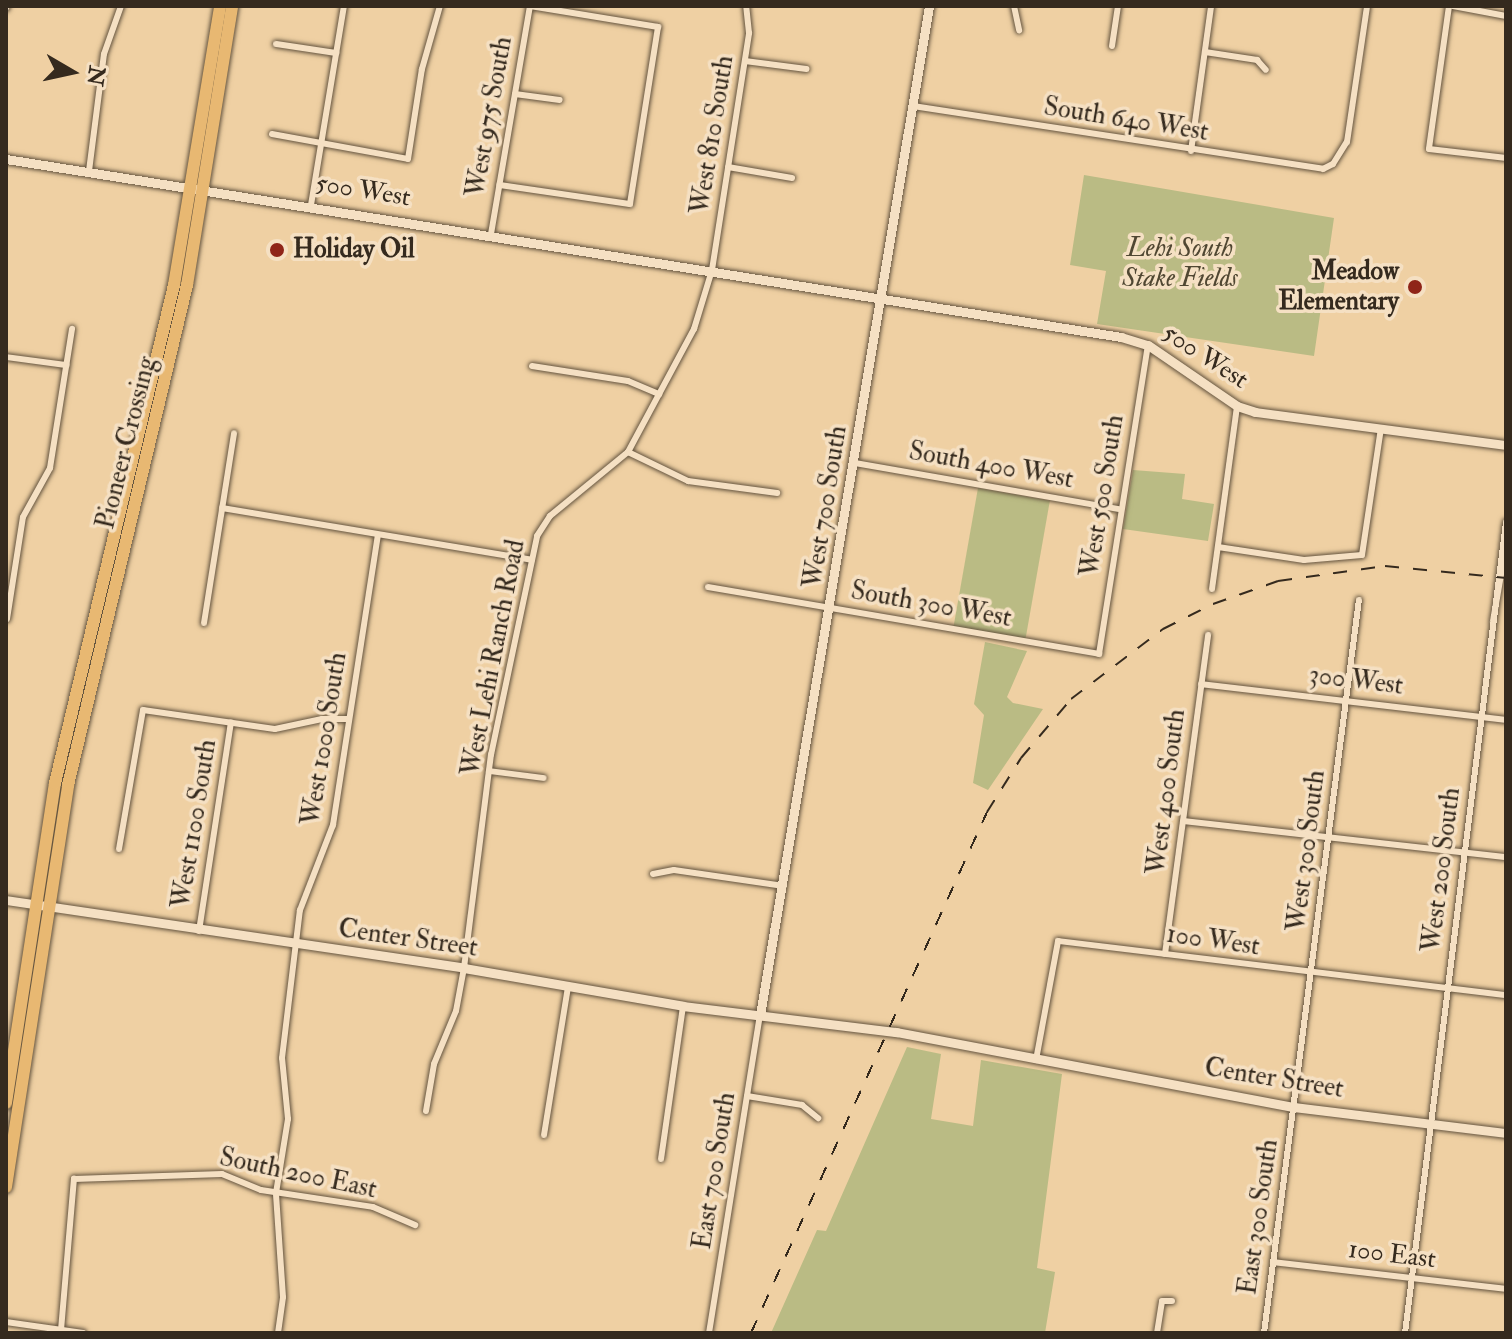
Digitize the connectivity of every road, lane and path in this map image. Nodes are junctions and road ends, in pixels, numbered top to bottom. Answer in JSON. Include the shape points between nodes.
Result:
{"nodes":[{"id":1,"x":121,"y":6,"type":"edge"},
{"id":2,"x":220,"y":6,"type":"edge"},
{"id":3,"x":232,"y":6,"type":"edge"},
{"id":4,"x":344,"y":6,"type":"edge"},
{"id":5,"x":440,"y":6,"type":"edge"},
{"id":6,"x":530,"y":6,"type":"edge"},
{"id":7,"x":746,"y":6,"type":"edge"},
{"id":8,"x":929,"y":6,"type":"edge"},
{"id":9,"x":1014,"y":6,"type":"edge"},
{"id":10,"x":1118,"y":6,"type":"edge"},
{"id":11,"x":1211,"y":6,"type":"edge"},
{"id":12,"x":1367,"y":6,"type":"edge"},
{"id":13,"x":1451,"y":6,"type":"edge"},
{"id":14,"x":1506,"y":16,"type":"edge"},
{"id":15,"x":1019,"y":30,"type":"dead end"},
{"id":16,"x":276,"y":44,"type":"dead end"},
{"id":17,"x":1112,"y":46,"type":"dead end"},
{"id":18,"x":1205,"y":52,"type":"junction"},
{"id":19,"x":336,"y":53,"type":"junction"},
{"id":20,"x":745,"y":61,"type":"junction"},
{"id":21,"x":806,"y":69,"type":"dead end"},
{"id":22,"x":1266,"y":70,"type":"dead end"},
{"id":23,"x":515,"y":94,"type":"junction"},
{"id":24,"x":560,"y":100,"type":"dead end"},
{"id":25,"x":913,"y":106,"type":"junction"},
{"id":26,"x":272,"y":134,"type":"dead end"},
{"id":27,"x":321,"y":141,"type":"junction"},
{"id":28,"x":1191,"y":151,"type":"junction"},
{"id":29,"x":1506,"y":158,"type":"edge"},
{"id":30,"x":6,"y":159,"type":"edge"},
{"id":31,"x":728,"y":167,"type":"junction"},
{"id":32,"x":89,"y":171,"type":"junction"},
{"id":33,"x":792,"y":178,"type":"dead end"},
{"id":34,"x":499,"y":185,"type":"junction"},
{"id":35,"x":198,"y":188,"type":"junction"},
{"id":36,"x":311,"y":205,"type":"junction"},
{"id":37,"x":491,"y":234,"type":"junction"},
{"id":38,"x":712,"y":270,"type":"junction"},
{"id":39,"x":880,"y":297,"type":"junction"},
{"id":40,"x":72,"y":329,"type":"dead end"},
{"id":41,"x":1148,"y":345,"type":"junction"},
{"id":42,"x":6,"y":357,"type":"edge"},
{"id":43,"x":66,"y":365,"type":"junction"},
{"id":44,"x":532,"y":366,"type":"dead end"},
{"id":45,"x":659,"y":394,"type":"junction"},
{"id":46,"x":1237,"y":406,"type":"junction"},
{"id":47,"x":1381,"y":428,"type":"junction"},
{"id":48,"x":234,"y":433,"type":"dead end"},
{"id":49,"x":1506,"y":445,"type":"edge"},
{"id":50,"x":628,"y":452,"type":"junction"},
{"id":51,"x":855,"y":463,"type":"junction"},
{"id":52,"x":777,"y":493,"type":"dead end"},
{"id":53,"x":222,"y":508,"type":"junction"},
{"id":54,"x":1119,"y":509,"type":"junction"},
{"id":55,"x":1506,"y":522,"type":"edge"},
{"id":56,"x":378,"y":535,"type":"junction"},
{"id":57,"x":1506,"y":546,"type":"edge"},
{"id":58,"x":1218,"y":547,"type":"junction"},
{"id":59,"x":532,"y":560,"type":"junction"},
{"id":60,"x":708,"y":587,"type":"dead end"},
{"id":61,"x":1212,"y":589,"type":"dead end"},
{"id":62,"x":1359,"y":600,"type":"dead end"},
{"id":63,"x":831,"y":608,"type":"junction"},
{"id":64,"x":7,"y":619,"type":"edge"},
{"id":65,"x":1493,"y":621,"type":"junction"},
{"id":66,"x":204,"y":623,"type":"dead end"},
{"id":67,"x":1208,"y":635,"type":"dead end"},
{"id":68,"x":1099,"y":654,"type":"joint"},
{"id":69,"x":1201,"y":684,"type":"junction"},
{"id":70,"x":1346,"y":700,"type":"junction"},
{"id":71,"x":1481,"y":716,"type":"junction"},
{"id":72,"x":349,"y":719,"type":"junction"},
{"id":73,"x":1506,"y":720,"type":"edge"},
{"id":74,"x":231,"y":722,"type":"junction"},
{"id":75,"x":489,"y":771,"type":"junction"},
{"id":76,"x":544,"y":778,"type":"dead end"},
{"id":77,"x":1184,"y":821,"type":"junction"},
{"id":78,"x":1330,"y":839,"type":"junction"},
{"id":79,"x":119,"y":849,"type":"dead end"},
{"id":80,"x":1464,"y":851,"type":"junction"},
{"id":81,"x":1506,"y":857,"type":"edge"},
{"id":82,"x":653,"y":874,"type":"dead end"},
{"id":83,"x":784,"y":886,"type":"junction"},
{"id":84,"x":6,"y":900,"type":"edge"},
{"id":85,"x":43,"y":907,"type":"junction"},
{"id":86,"x":199,"y":931,"type":"junction"},
{"id":87,"x":296,"y":946,"type":"junction"},
{"id":88,"x":1165,"y":954,"type":"junction"},
{"id":89,"x":464,"y":968,"type":"junction"},
{"id":90,"x":1311,"y":975,"type":"junction"},
{"id":91,"x":568,"y":987,"type":"junction"},
{"id":92,"x":1447,"y":988,"type":"junction"},
{"id":93,"x":1506,"y":995,"type":"edge"},
{"id":94,"x":683,"y":1006,"type":"junction"},
{"id":95,"x":760,"y":1015,"type":"junction"},
{"id":96,"x":1036,"y":1060,"type":"junction"},
{"id":97,"x":747,"y":1096,"type":"junction"},
{"id":98,"x":6,"y":1103,"type":"edge"},
{"id":99,"x":1294,"y":1107,"type":"junction"},
{"id":100,"x":426,"y":1111,"type":"dead end"},
{"id":101,"x":818,"y":1118,"type":"dead end"},
{"id":102,"x":1429,"y":1123,"type":"junction"},
{"id":103,"x":1506,"y":1133,"type":"edge"},
{"id":104,"x":544,"y":1135,"type":"dead end"},
{"id":105,"x":661,"y":1159,"type":"dead end"},
{"id":106,"x":6,"y":1187,"type":"edge"},
{"id":107,"x":276,"y":1193,"type":"junction"},
{"id":108,"x":415,"y":1225,"type":"dead end"},
{"id":109,"x":1273,"y":1262,"type":"junction"},
{"id":110,"x":1412,"y":1278,"type":"junction"},
{"id":111,"x":1506,"y":1289,"type":"edge"},
{"id":112,"x":1172,"y":1301,"type":"dead end"},
{"id":113,"x":6,"y":1322,"type":"edge"},
{"id":114,"x":61,"y":1330,"type":"junction"},
{"id":115,"x":83,"y":1333,"type":"edge"},
{"id":116,"x":278,"y":1333,"type":"edge"},
{"id":117,"x":709,"y":1333,"type":"edge"},
{"id":118,"x":1157,"y":1333,"type":"edge"},
{"id":119,"x":1264,"y":1333,"type":"edge"},
{"id":120,"x":1405,"y":1333,"type":"edge"}],
"edges":[{"from":1,"to":32,"type":"street","via":[[104,54]]},
{"from":2,"to":35,"type":"highway","name":"Pioneer Crossing"},
{"from":3,"to":35,"type":"highway","name":"Pioneer Crossing"},
{"from":4,"to":19,"type":"street"},
{"from":5,"to":27,"type":"street","via":[[422,69],[408,159]]},
{"from":6,"to":23,"type":"street","name":"West 975 South"},
{"from":6,"to":34,"type":"street","via":[[658,27],[630,204]]},
{"from":7,"to":20,"type":"street","name":"West 810 South"},
{"from":8,"to":25,"type":"street","name":"West 700 South"},
{"from":9,"to":15,"type":"street"},
{"from":10,"to":17,"type":"street"},
{"from":11,"to":18,"type":"street"},
{"from":12,"to":28,"type":"street","name":"South 640 West","via":[[1347,142],[1333,164],[1314,170]]},
{"from":13,"to":14,"type":"street"},
{"from":13,"to":29,"type":"street","via":[[1429,149]]},
{"from":16,"to":19,"type":"street"},
{"from":18,"to":22,"type":"street","via":[[1257,60]]},
{"from":18,"to":28,"type":"street"},
{"from":19,"to":27,"type":"street"},
{"from":20,"to":21,"type":"street"},
{"from":20,"to":31,"type":"street","name":"West 810 South"},
{"from":23,"to":24,"type":"street"},
{"from":23,"to":34,"type":"street","name":"West 975 South"},
{"from":25,"to":28,"type":"street","name":"South 640 West"},
{"from":25,"to":39,"type":"street","name":"West 700 South"},
{"from":26,"to":27,"type":"street"},
{"from":27,"to":36,"type":"street"},
{"from":30,"to":32,"type":"street","name":"500 West"},
{"from":31,"to":33,"type":"street"},
{"from":31,"to":38,"type":"street","name":"West 810 South"},
{"from":32,"to":35,"type":"street","name":"500 West"},
{"from":34,"to":37,"type":"street","name":"West 975 South"},
{"from":35,"to":36,"type":"street","name":"500 West"},
{"from":35,"to":85,"type":"highway","name":"Pioneer Crossing","via":[[62,748]]},
{"from":36,"to":37,"type":"street","name":"500 West"},
{"from":37,"to":38,"type":"street","name":"500 West"},
{"from":38,"to":39,"type":"street","name":"500 West"},
{"from":38,"to":45,"type":"street","name":"West Lehi Ranch Road","via":[[694,329]]},
{"from":39,"to":41,"type":"street","name":"500 West"},
{"from":39,"to":51,"type":"street","name":"West 700 South"},
{"from":40,"to":43,"type":"street"},
{"from":41,"to":46,"type":"street","name":"500 West"},
{"from":41,"to":54,"type":"street","name":"West 500 South"},
{"from":42,"to":43,"type":"street"},
{"from":43,"to":64,"type":"street","via":[[50,468],[23,517]]},
{"from":44,"to":45,"type":"street","via":[[628,381]]},
{"from":45,"to":50,"type":"street","name":"West Lehi Ranch Road"},
{"from":46,"to":47,"type":"street","name":"500 West"},
{"from":46,"to":58,"type":"street"},
{"from":47,"to":49,"type":"street","name":"500 West"},
{"from":47,"to":58,"type":"street","via":[[1362,555],[1304,560]]},
{"from":48,"to":53,"type":"street"},
{"from":50,"to":52,"type":"street","via":[[688,481]]},
{"from":50,"to":59,"type":"street","name":"West Lehi Ranch Road","via":[[550,516],[537,536]]},
{"from":51,"to":54,"type":"street","name":"South 400 West"},
{"from":51,"to":63,"type":"street","name":"West 700 South"},
{"from":53,"to":56,"type":"street"},
{"from":53,"to":66,"type":"street"},
{"from":54,"to":68,"type":"street","name":"West 500 South"},
{"from":55,"to":65,"type":"street","name":"West 200 South"},
{"from":56,"to":59,"type":"street"},
{"from":56,"to":72,"type":"street","name":"West 1000 South"},
{"from":57,"to":65,"type":"street","name":"West 200 South"},
{"from":58,"to":61,"type":"street"},
{"from":59,"to":75,"type":"street","name":"West Lehi Ranch Road"},
{"from":60,"to":63,"type":"street","name":"South 300 West"},
{"from":62,"to":70,"type":"street","name":"West 300 South"},
{"from":63,"to":68,"type":"street","name":"South 300 West"},
{"from":63,"to":83,"type":"street","name":"West 700 South"},
{"from":65,"to":71,"type":"street","name":"West 200 South"},
{"from":67,"to":69,"type":"street","name":"West 400 South"},
{"from":69,"to":70,"type":"street","name":"300 West"},
{"from":69,"to":77,"type":"street","name":"West 400 South"},
{"from":70,"to":71,"type":"street","name":"300 West"},
{"from":70,"to":78,"type":"street","name":"West 300 South"},
{"from":71,"to":73,"type":"street","name":"300 West"},
{"from":71,"to":80,"type":"street","name":"West 200 South"},
{"from":72,"to":74,"type":"street","via":[[275,729]]},
{"from":72,"to":87,"type":"street","name":"West 1000 South","via":[[331,834],[305,892]]},
{"from":74,"to":79,"type":"street","via":[[143,710]]},
{"from":74,"to":86,"type":"street","name":"West 1100 South"},
{"from":75,"to":76,"type":"street"},
{"from":75,"to":89,"type":"street","name":"West Lehi Ranch Road"},
{"from":77,"to":78,"type":"street"},
{"from":77,"to":88,"type":"street","name":"West 400 South"},
{"from":78,"to":80,"type":"street"},
{"from":78,"to":90,"type":"street","name":"West 300 South"},
{"from":80,"to":81,"type":"street"},
{"from":80,"to":92,"type":"street","name":"West 200 South"},
{"from":82,"to":83,"type":"street","via":[[674,870]]},
{"from":83,"to":95,"type":"street","name":"West 700 South"},
{"from":84,"to":85,"type":"street","name":"Center Street"},
{"from":85,"to":86,"type":"street","name":"Center Street"},
{"from":85,"to":98,"type":"highway"},
{"from":85,"to":106,"type":"highway"},
{"from":86,"to":87,"type":"street","name":"Center Street"},
{"from":87,"to":89,"type":"street","name":"Center Street"},
{"from":87,"to":107,"type":"street","name":"West 1000 South","via":[[282,1058],[288,1119]]},
{"from":88,"to":90,"type":"street","name":"100 West"},
{"from":88,"to":96,"type":"street","name":"100 West","via":[[1058,941]]},
{"from":89,"to":91,"type":"street","name":"Center Street"},
{"from":89,"to":100,"type":"street","name":"West Lehi Ranch Road","via":[[456,1011],[434,1064]]},
{"from":90,"to":92,"type":"street","name":"100 West"},
{"from":90,"to":99,"type":"street","name":"West 300 South"},
{"from":91,"to":94,"type":"street","name":"Center Street"},
{"from":91,"to":104,"type":"street"},
{"from":92,"to":93,"type":"street","name":"100 West"},
{"from":92,"to":102,"type":"street","name":"West 200 South"},
{"from":94,"to":95,"type":"street","name":"Center Street"},
{"from":94,"to":105,"type":"street"},
{"from":95,"to":96,"type":"street","name":"Center Street"},
{"from":95,"to":97,"type":"street","name":"East 700 South"},
{"from":96,"to":99,"type":"street","name":"Center Street"},
{"from":97,"to":101,"type":"street","via":[[802,1105]]},
{"from":97,"to":117,"type":"street","name":"East 700 South"},
{"from":99,"to":102,"type":"street","name":"Center Street"},
{"from":99,"to":109,"type":"street","name":"East 300 South"},
{"from":102,"to":103,"type":"street","name":"Center Street"},
{"from":102,"to":110,"type":"street","name":"West 200 South"},
{"from":107,"to":108,"type":"street","name":"South 200 East","via":[[373,1207]]},
{"from":107,"to":114,"type":"street","name":"South 200 East","via":[[222,1174],[74,1179]]},
{"from":107,"to":116,"type":"street","name":"West 1000 South","via":[[283,1297]]},
{"from":109,"to":110,"type":"street","name":"100 East"},
{"from":109,"to":119,"type":"street","name":"East 300 South"},
{"from":110,"to":111,"type":"street","name":"100 East"},
{"from":110,"to":120,"type":"street","name":"West 200 South"},
{"from":112,"to":118,"type":"street","via":[[1162,1301]]},
{"from":113,"to":114,"type":"street"},
{"from":114,"to":115,"type":"street"}]}
